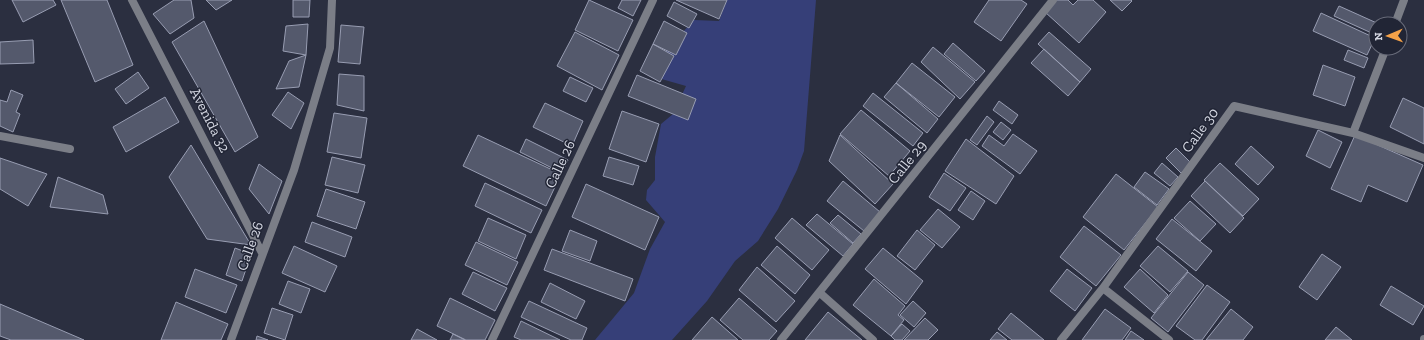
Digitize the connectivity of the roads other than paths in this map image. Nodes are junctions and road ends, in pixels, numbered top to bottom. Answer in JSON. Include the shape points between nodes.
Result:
{"nodes":[{"id":1,"x":132,"y":0,"type":"edge"},
{"id":2,"x":332,"y":0,"type":"edge"},
{"id":3,"x":653,"y":0,"type":"edge"},
{"id":4,"x":1053,"y":0,"type":"edge"},
{"id":5,"x":1404,"y":0,"type":"edge"},
{"id":6,"x":1398,"y":16,"type":"edge"},
{"id":7,"x":1383,"y":56,"type":"edge"},
{"id":8,"x":1353,"y":133,"type":"junction"},
{"id":9,"x":0,"y":136,"type":"edge"},
{"id":10,"x":70,"y":149,"type":"dead end"},
{"id":11,"x":1424,"y":158,"type":"edge"},
{"id":12,"x":262,"y":253,"type":"junction"},
{"id":13,"x":1103,"y":288,"type":"junction"},
{"id":14,"x":820,"y":293,"type":"junction"},
{"id":15,"x":231,"y":340,"type":"edge"},
{"id":16,"x":492,"y":340,"type":"edge"},
{"id":17,"x":781,"y":340,"type":"edge"},
{"id":18,"x":873,"y":340,"type":"edge"},
{"id":19,"x":1061,"y":340,"type":"edge"},
{"id":20,"x":1169,"y":340,"type":"edge"}],
"edges":[{"from":1,"to":12,"type":"street","name":"Avenida 32"},
{"from":2,"to":12,"type":"street","name":"Calle 26","via":[[330,48],[294,170]]},
{"from":3,"to":16,"type":"street","name":"Calle 26"},
{"from":4,"to":14,"type":"street","name":"Calle 29"},
{"from":5,"to":6,"type":"street"},
{"from":7,"to":8,"type":"street"},
{"from":8,"to":11,"type":"street"},
{"from":8,"to":13,"type":"street","name":"Calle 30","via":[[1234,106]]},
{"from":9,"to":10,"type":"street"},
{"from":12,"to":15,"type":"street","name":"Calle 26"},
{"from":13,"to":19,"type":"street","name":"Calle 30"},
{"from":13,"to":20,"type":"street"},
{"from":14,"to":17,"type":"street","name":"Calle 29"},
{"from":14,"to":18,"type":"street"}]}
